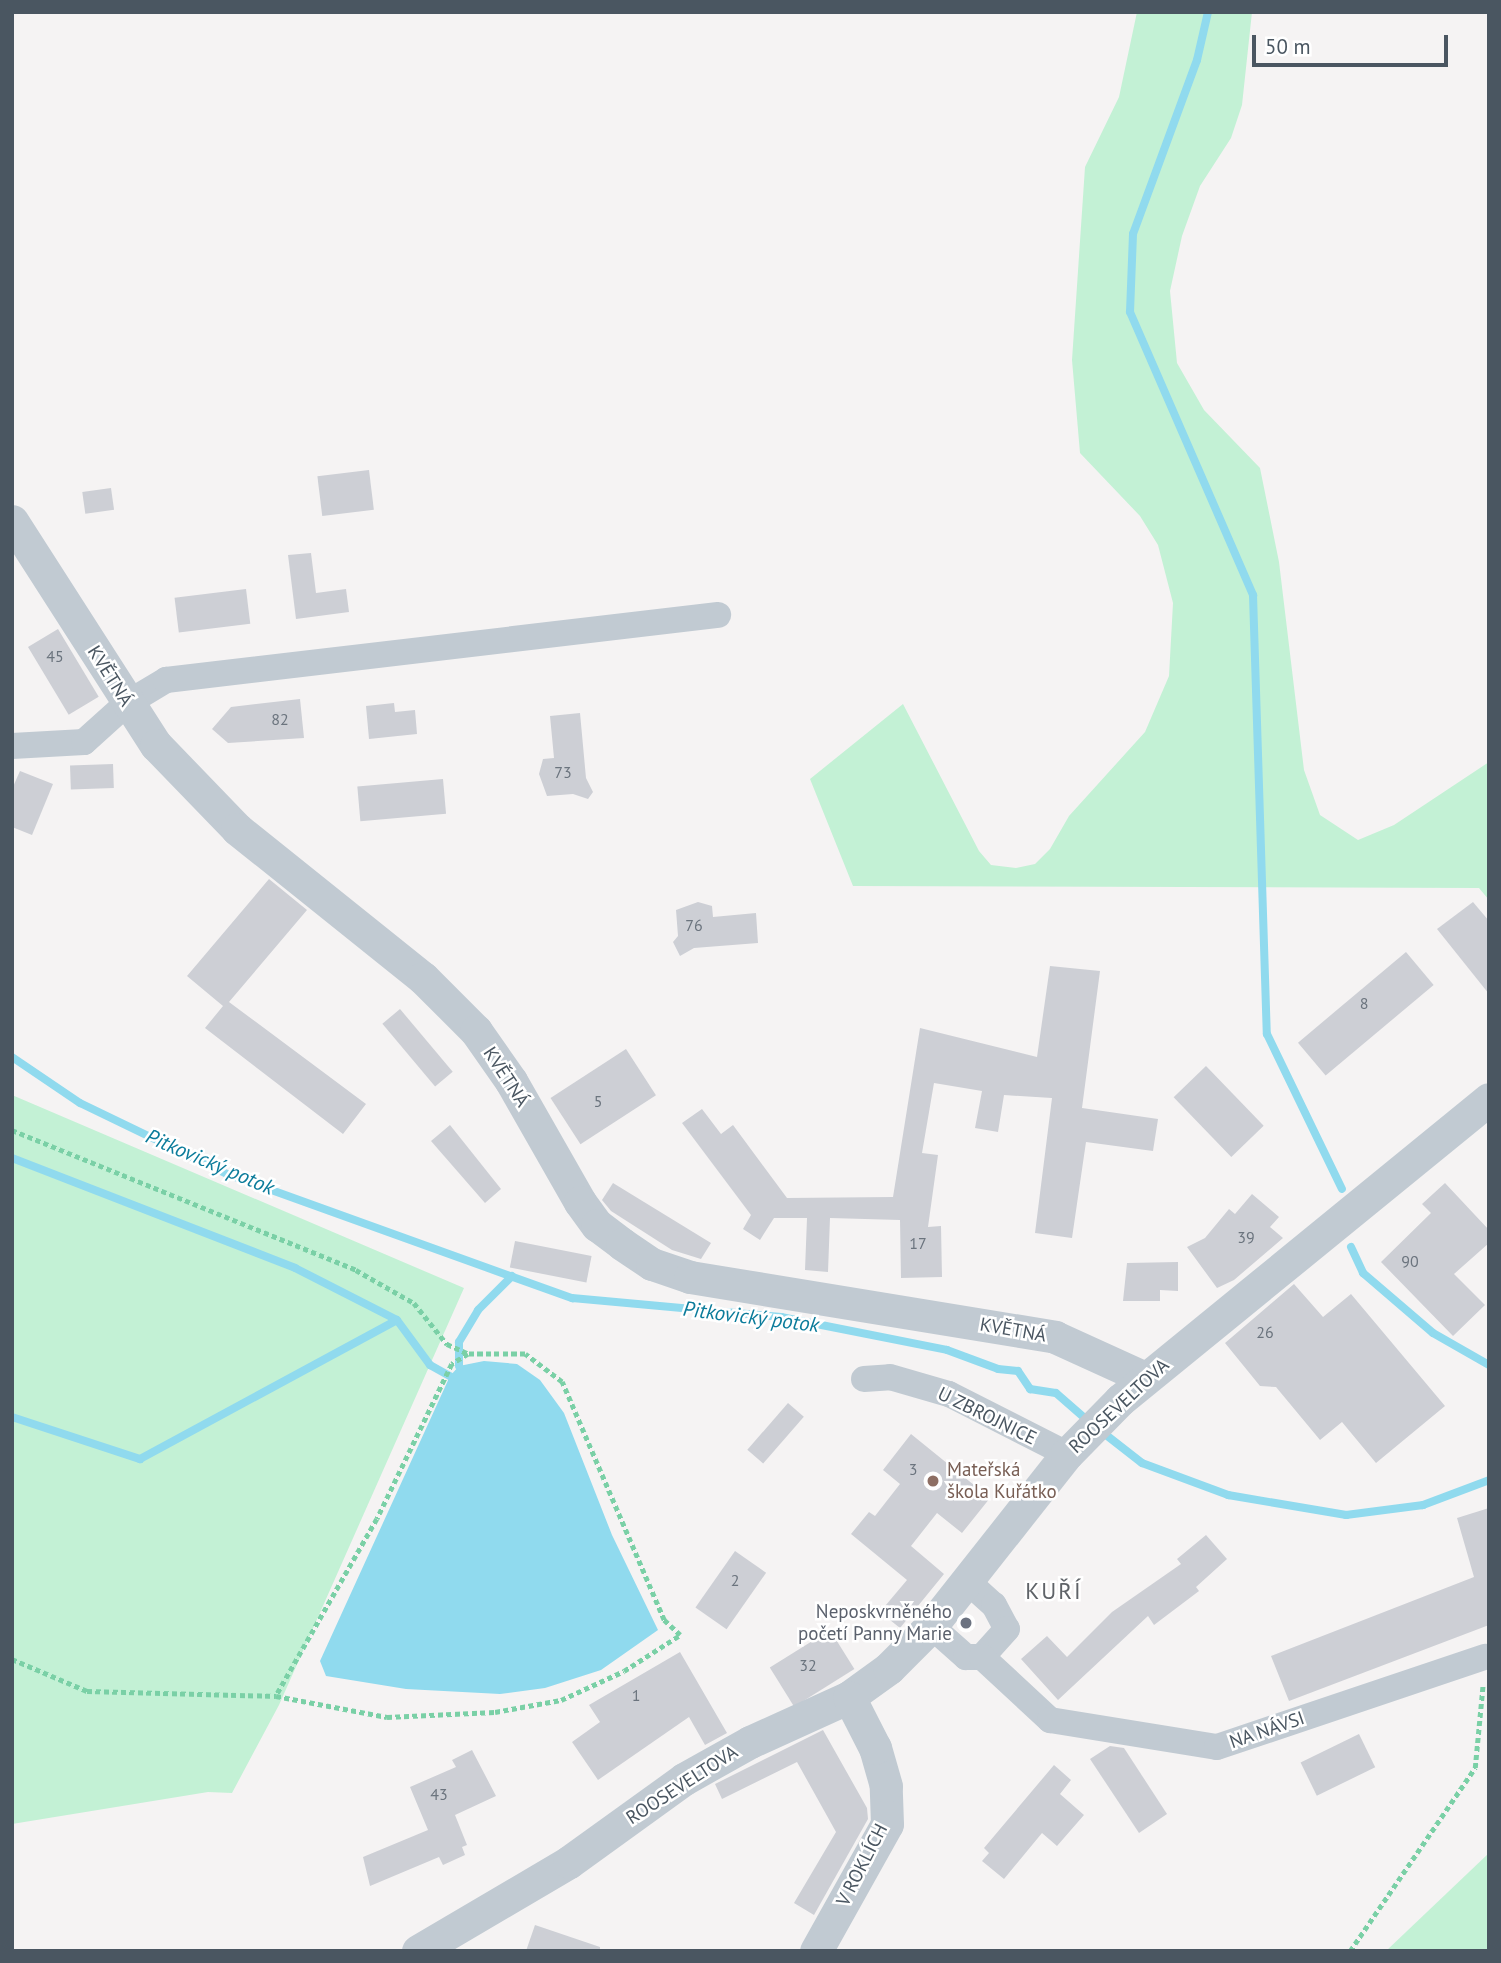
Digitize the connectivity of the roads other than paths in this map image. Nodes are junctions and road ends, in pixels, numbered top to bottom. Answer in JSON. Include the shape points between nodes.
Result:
{"nodes":[{"id":1,"x":12,"y":521,"type":"edge"},
{"id":2,"x":718,"y":615,"type":"dead end"},
{"id":3,"x":127,"y":704,"type":"junction"},
{"id":4,"x":12,"y":746,"type":"edge"},
{"id":5,"x":1489,"y":1099,"type":"edge"},
{"id":6,"x":1145,"y":1378,"type":"junction"},
{"id":7,"x":864,"y":1379,"type":"dead end"},
{"id":8,"x":1074,"y":1447,"type":"junction"},
{"id":9,"x":967,"y":1581,"type":"junction"},
{"id":10,"x":931,"y":1626,"type":"junction"},
{"id":11,"x":982,"y":1657,"type":"junction"},
{"id":12,"x":1485,"y":1657,"type":"road end"},
{"id":13,"x":849,"y":1697,"type":"junction"},
{"id":14,"x":418,"y":1951,"type":"edge"},
{"id":15,"x":816,"y":1951,"type":"edge"}],
"edges":[{"from":1,"to":3,"type":"street","name":"KVĚTNÁ"},
{"from":2,"to":3,"type":"street","via":[[166,680]]},
{"from":3,"to":4,"type":"street","via":[[84,741]]},
{"from":3,"to":6,"type":"street","name":"KVĚTNÁ","via":[[156,745],[237,829],[423,978],[476,1031],[597,1225],[652,1264],[690,1277],[1055,1337]]},
{"from":5,"to":6,"type":"street","name":"ROOSEVELTOVA"},
{"from":6,"to":8,"type":"street","name":"ROOSEVELTOVA"},
{"from":7,"to":8,"type":"street","name":"U ZBROJNICE","via":[[890,1377],[949,1394]]},
{"from":8,"to":9,"type":"street","name":"ROOSEVELTOVA"},
{"from":9,"to":10,"type":"street","name":"ROOSEVELTOVA"},
{"from":9,"to":11,"type":"street","via":[[994,1605],[1007,1629]]},
{"from":10,"to":11,"type":"street","name":"NA NÁVSI","via":[[966,1657]]},
{"from":10,"to":13,"type":"street","name":"ROOSEVELTOVA","via":[[889,1668]]},
{"from":11,"to":12,"type":"street","name":"NA NÁVSI","via":[[1050,1720],[1217,1747]]},
{"from":13,"to":14,"type":"street","name":"ROOSEVELTOVA","via":[[750,1742],[684,1779],[569,1862]]},
{"from":13,"to":15,"type":"street","name":"V ROKLÍCH","via":[[875,1748],[886,1786],[887,1824]]}]}
